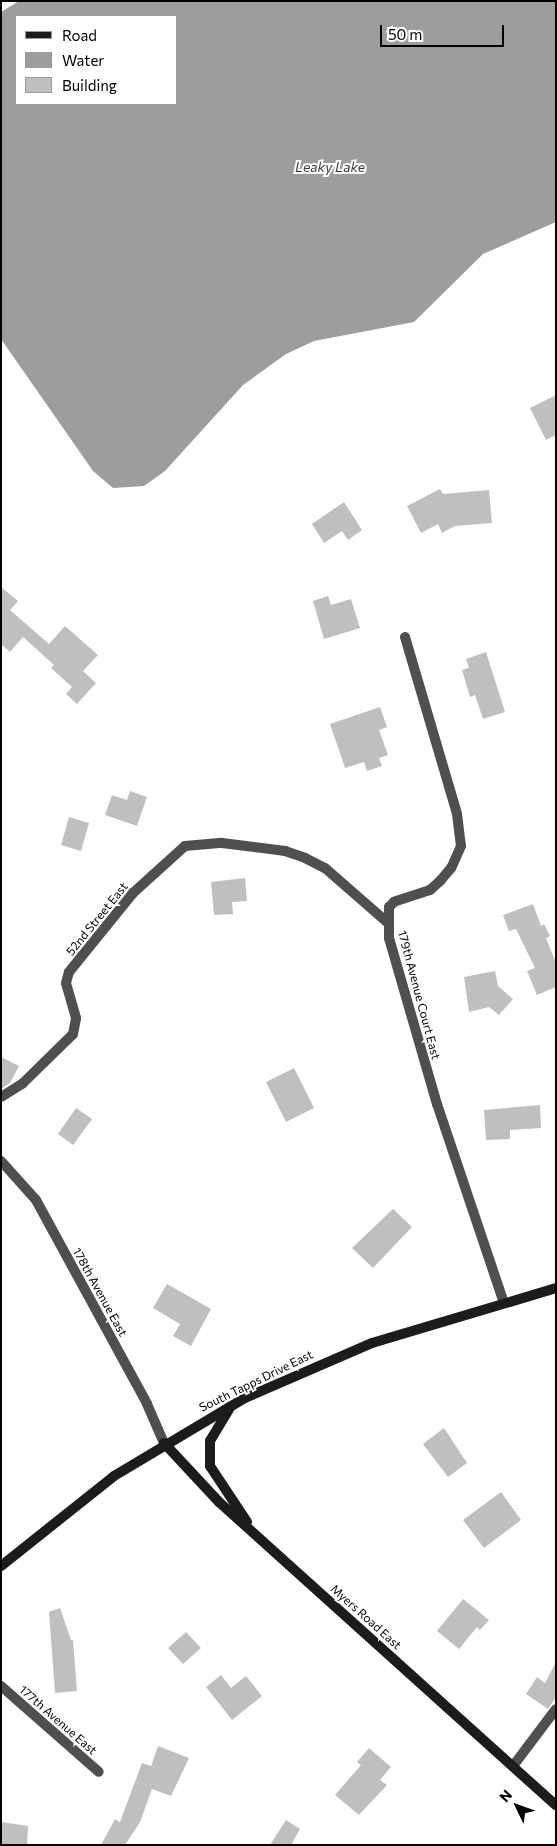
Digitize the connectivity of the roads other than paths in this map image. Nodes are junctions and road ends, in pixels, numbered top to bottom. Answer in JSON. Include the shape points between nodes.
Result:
{"nodes":[{"id":1,"x":405,"y":637,"type":"dead end"},
{"id":2,"x":388,"y":923,"type":"junction"},
{"id":3,"x":1,"y":1097,"type":"edge"},
{"id":4,"x":1,"y":1160,"type":"edge"},
{"id":5,"x":556,"y":1288,"type":"edge"},
{"id":6,"x":504,"y":1303,"type":"junction"},
{"id":7,"x":231,"y":1405,"type":"junction"},
{"id":8,"x":164,"y":1443,"type":"junction"},
{"id":9,"x":255,"y":1534,"type":"junction"},
{"id":10,"x":1,"y":1566,"type":"edge"},
{"id":11,"x":1,"y":1686,"type":"edge"},
{"id":12,"x":556,"y":1709,"type":"edge"},
{"id":13,"x":513,"y":1766,"type":"junction"},
{"id":14,"x":99,"y":1772,"type":"dead end"},
{"id":15,"x":556,"y":1805,"type":"edge"}],
"edges":[{"from":1,"to":2,"type":"street","name":"179th Avenue Court East","via":[[457,814],[461,846],[451,868],[430,890],[394,902],[389,907]]},
{"from":2,"to":3,"type":"street","name":"52nd Street East","via":[[325,868],[305,858],[285,851],[222,842],[185,846],[133,892],[69,972],[66,983],[76,1018],[73,1034],[22,1084]]},
{"from":2,"to":6,"type":"street","name":"179th Avenue Court East","via":[[408,1007]]},
{"from":4,"to":8,"type":"street","name":"178th Avenue East","via":[[36,1200],[147,1404]]},
{"from":5,"to":6,"type":"street","name":"South Tapps Drive East"},
{"from":6,"to":7,"type":"street","name":"South Tapps Drive East","via":[[372,1343]]},
{"from":7,"to":8,"type":"street","name":"South Tapps Drive East"},
{"from":7,"to":9,"type":"street","via":[[210,1441],[210,1466]]},
{"from":8,"to":9,"type":"street","name":"Myers Road East","via":[[219,1502]]},
{"from":8,"to":10,"type":"street","name":"South Tapps Drive East","via":[[76,1503]]},
{"from":9,"to":13,"type":"street","name":"Myers Road East"},
{"from":11,"to":14,"type":"street","name":"177th Avenue East"},
{"from":12,"to":13,"type":"street"},
{"from":13,"to":15,"type":"street","name":"Myers Road East"}]}
